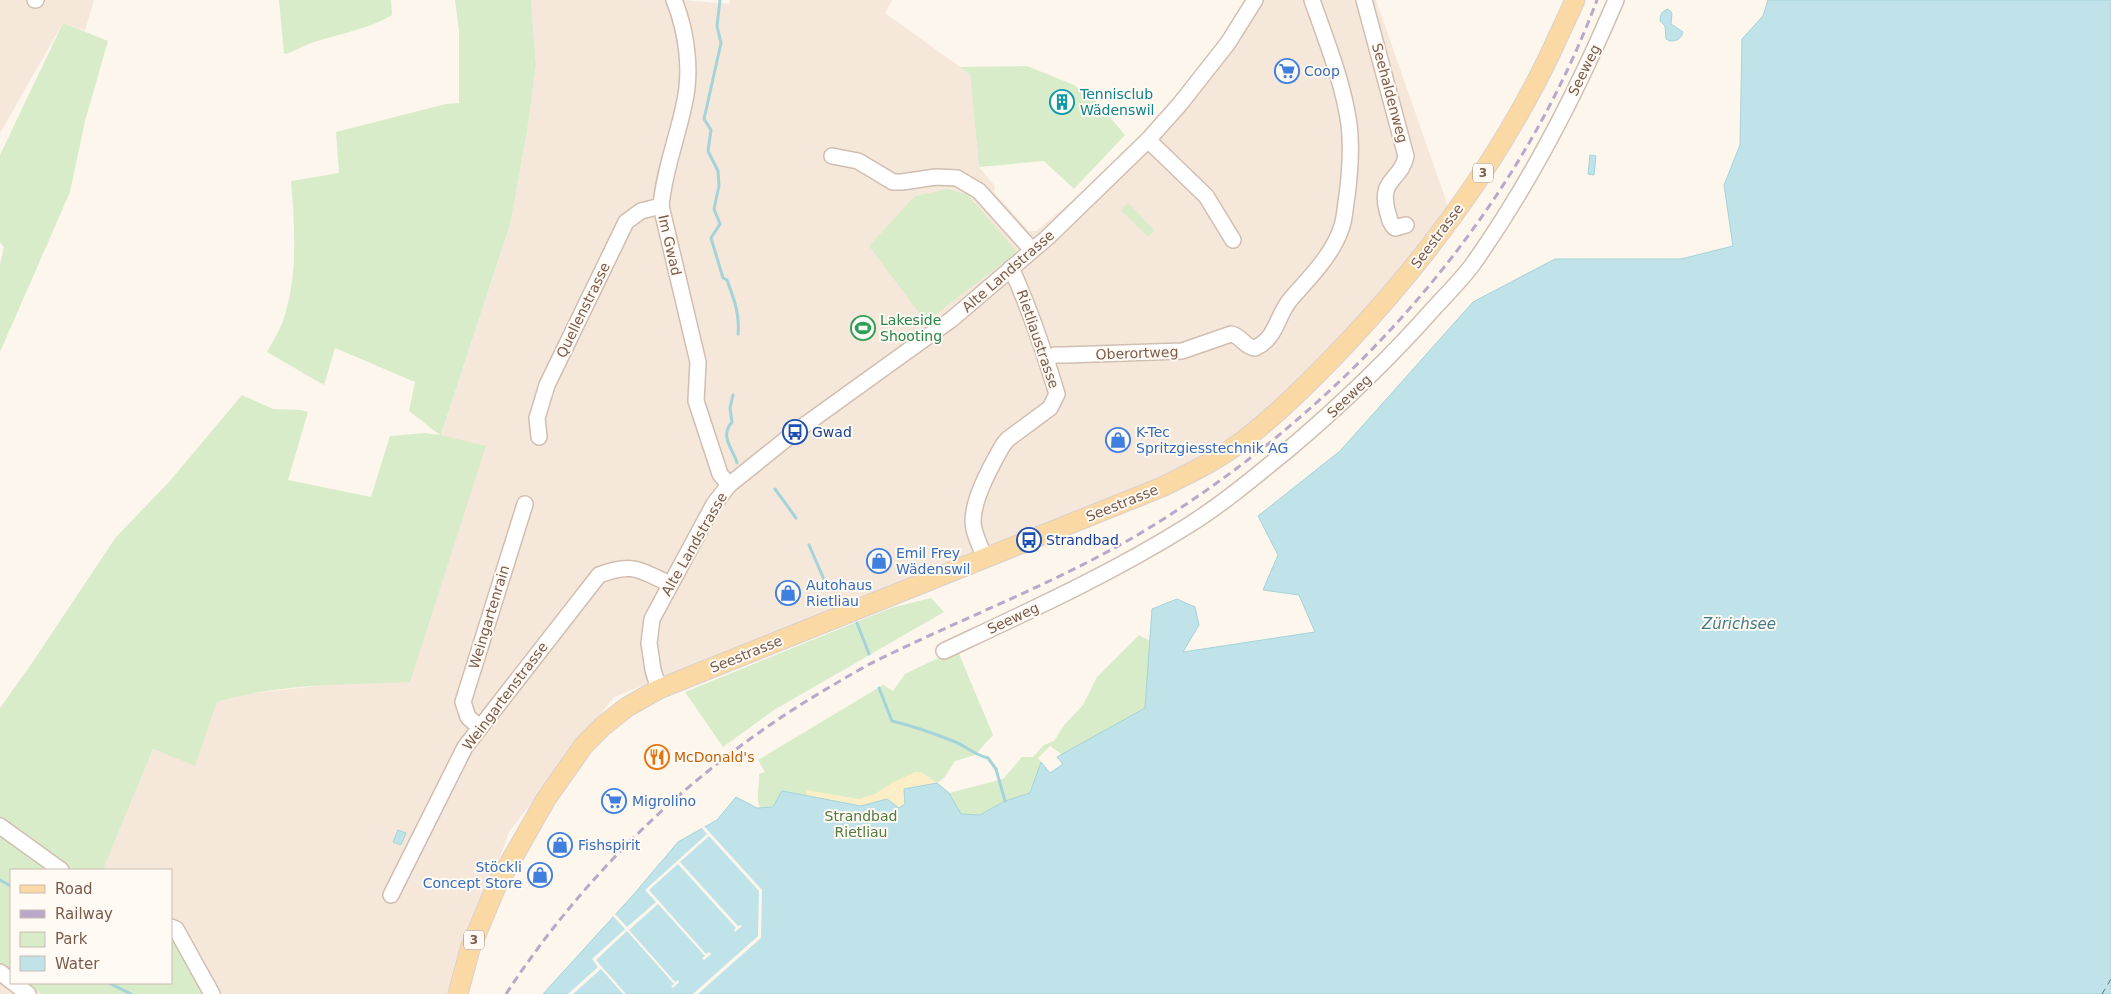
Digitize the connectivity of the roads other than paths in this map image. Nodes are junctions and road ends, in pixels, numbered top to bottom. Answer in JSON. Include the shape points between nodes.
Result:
{"nodes":[{"id":1,"x":674,"y":0,"type":"edge"},
{"id":2,"x":1255,"y":0,"type":"edge"},
{"id":3,"x":1312,"y":0,"type":"edge"},
{"id":4,"x":1364,"y":0,"type":"edge"},
{"id":5,"x":1575,"y":0,"type":"edge"},
{"id":6,"x":1616,"y":0,"type":"edge"},
{"id":7,"x":1148,"y":140,"type":"junction"},
{"id":8,"x":832,"y":156,"type":"dead end"},
{"id":9,"x":661,"y":206,"type":"junction"},
{"id":10,"x":1406,"y":225,"type":"dead end"},
{"id":11,"x":1233,"y":240,"type":"dead end"},
{"id":12,"x":1032,"y":250,"type":"junction"},
{"id":13,"x":1011,"y":268,"type":"junction"},
{"id":14,"x":1046,"y":359,"type":"junction"},
{"id":15,"x":539,"y":437,"type":"dead end"},
{"id":16,"x":729,"y":485,"type":"junction"},
{"id":17,"x":525,"y":504,"type":"dead end"},
{"id":18,"x":985,"y":558,"type":"junction"},
{"id":19,"x":670,"y":584,"type":"junction"},
{"id":20,"x":944,"y":651,"type":"dead end"},
{"id":21,"x":659,"y":689,"type":"junction"},
{"id":22,"x":479,"y":727,"type":"junction"},
{"id":23,"x":0,"y":826,"type":"edge"},
{"id":24,"x":60,"y":869,"type":"edge"},
{"id":25,"x":391,"y":895,"type":"dead end"},
{"id":26,"x":172,"y":927,"type":"edge"},
{"id":27,"x":0,"y":972,"type":"edge"},
{"id":28,"x":10,"y":980,"type":"edge"},
{"id":29,"x":16,"y":984,"type":"edge"},
{"id":30,"x":28,"y":994,"type":"edge"},
{"id":31,"x":212,"y":994,"type":"edge"},
{"id":32,"x":458,"y":994,"type":"edge"}],
"edges":[{"from":1,"to":9,"type":"street","name":"Im Gwad","via":[[685,43],[687,85],[685,104],[663,180]]},
{"from":2,"to":7,"type":"street","name":"Alte Landstrasse","via":[[1227,44]]},
{"from":3,"to":14,"type":"street","name":"Oberortweg","via":[[1344,100],[1349,124],[1350,158],[1342,226],[1325,259],[1288,303],[1275,331],[1261,346],[1250,348],[1239,336],[1231,334],[1182,351],[1065,354]]},
{"from":4,"to":10,"type":"street","name":"Seehaldenweg","via":[[1406,156],[1405,164],[1386,188],[1384,198],[1391,225],[1395,228]]},
{"from":5,"to":18,"type":"main road","name":"Seestrasse","number":"3","via":[[1533,90],[1494,158],[1443,230],[1381,307],[1316,376],[1244,440],[1208,464],[1162,487]]},
{"from":6,"to":20,"type":"street","name":"Seeweg","via":[[1566,109],[1524,187],[1472,266],[1400,348],[1321,422],[1191,524],[1094,581]]},
{"from":7,"to":11,"type":"street","via":[[1206,196]]},
{"from":7,"to":12,"type":"street","name":"Alte Landstrasse"},
{"from":8,"to":12,"type":"street","via":[[858,161],[893,182],[957,178],[979,191]]},
{"from":9,"to":15,"type":"street","name":"Quellenstrasse","via":[[641,211],[626,222],[547,385],[537,418]]},
{"from":9,"to":16,"type":"street","name":"Im Gwad","via":[[698,362],[696,400],[720,474]]},
{"from":12,"to":13,"type":"street","name":"Alte Landstrasse"},
{"from":13,"to":14,"type":"street","name":"Rietliaustrasse"},
{"from":13,"to":16,"type":"street","name":"Alte Landstrasse","via":[[952,319],[795,432]]},
{"from":14,"to":18,"type":"street","name":"Rietliaustrasse","via":[[1057,394],[1055,401],[1003,445],[974,509],[974,528]]},
{"from":16,"to":19,"type":"street","name":"Alte Landstrasse","via":[[714,504]]},
{"from":17,"to":22,"type":"street","name":"Weingartenrain","via":[[463,702],[468,717]]},
{"from":18,"to":21,"type":"main road","name":"Seestrasse","number":"3"},
{"from":19,"to":21,"type":"street","name":"Alte Landstrasse","via":[[649,630],[653,670]]},
{"from":19,"to":22,"type":"street","name":"Weingartenstrasse","via":[[637,568],[618,568],[599,574]]},
{"from":21,"to":32,"type":"main road","name":"Seestrasse","number":"3","via":[[603,726],[584,745],[546,799],[496,887],[470,949]]},
{"from":22,"to":25,"type":"street","name":"Weingartenstrasse","via":[[465,747]]},
{"from":23,"to":24,"type":"street"},
{"from":26,"to":31,"type":"street","via":[[176,929]]},
{"from":27,"to":28,"type":"street"},
{"from":29,"to":30,"type":"street"}]}
